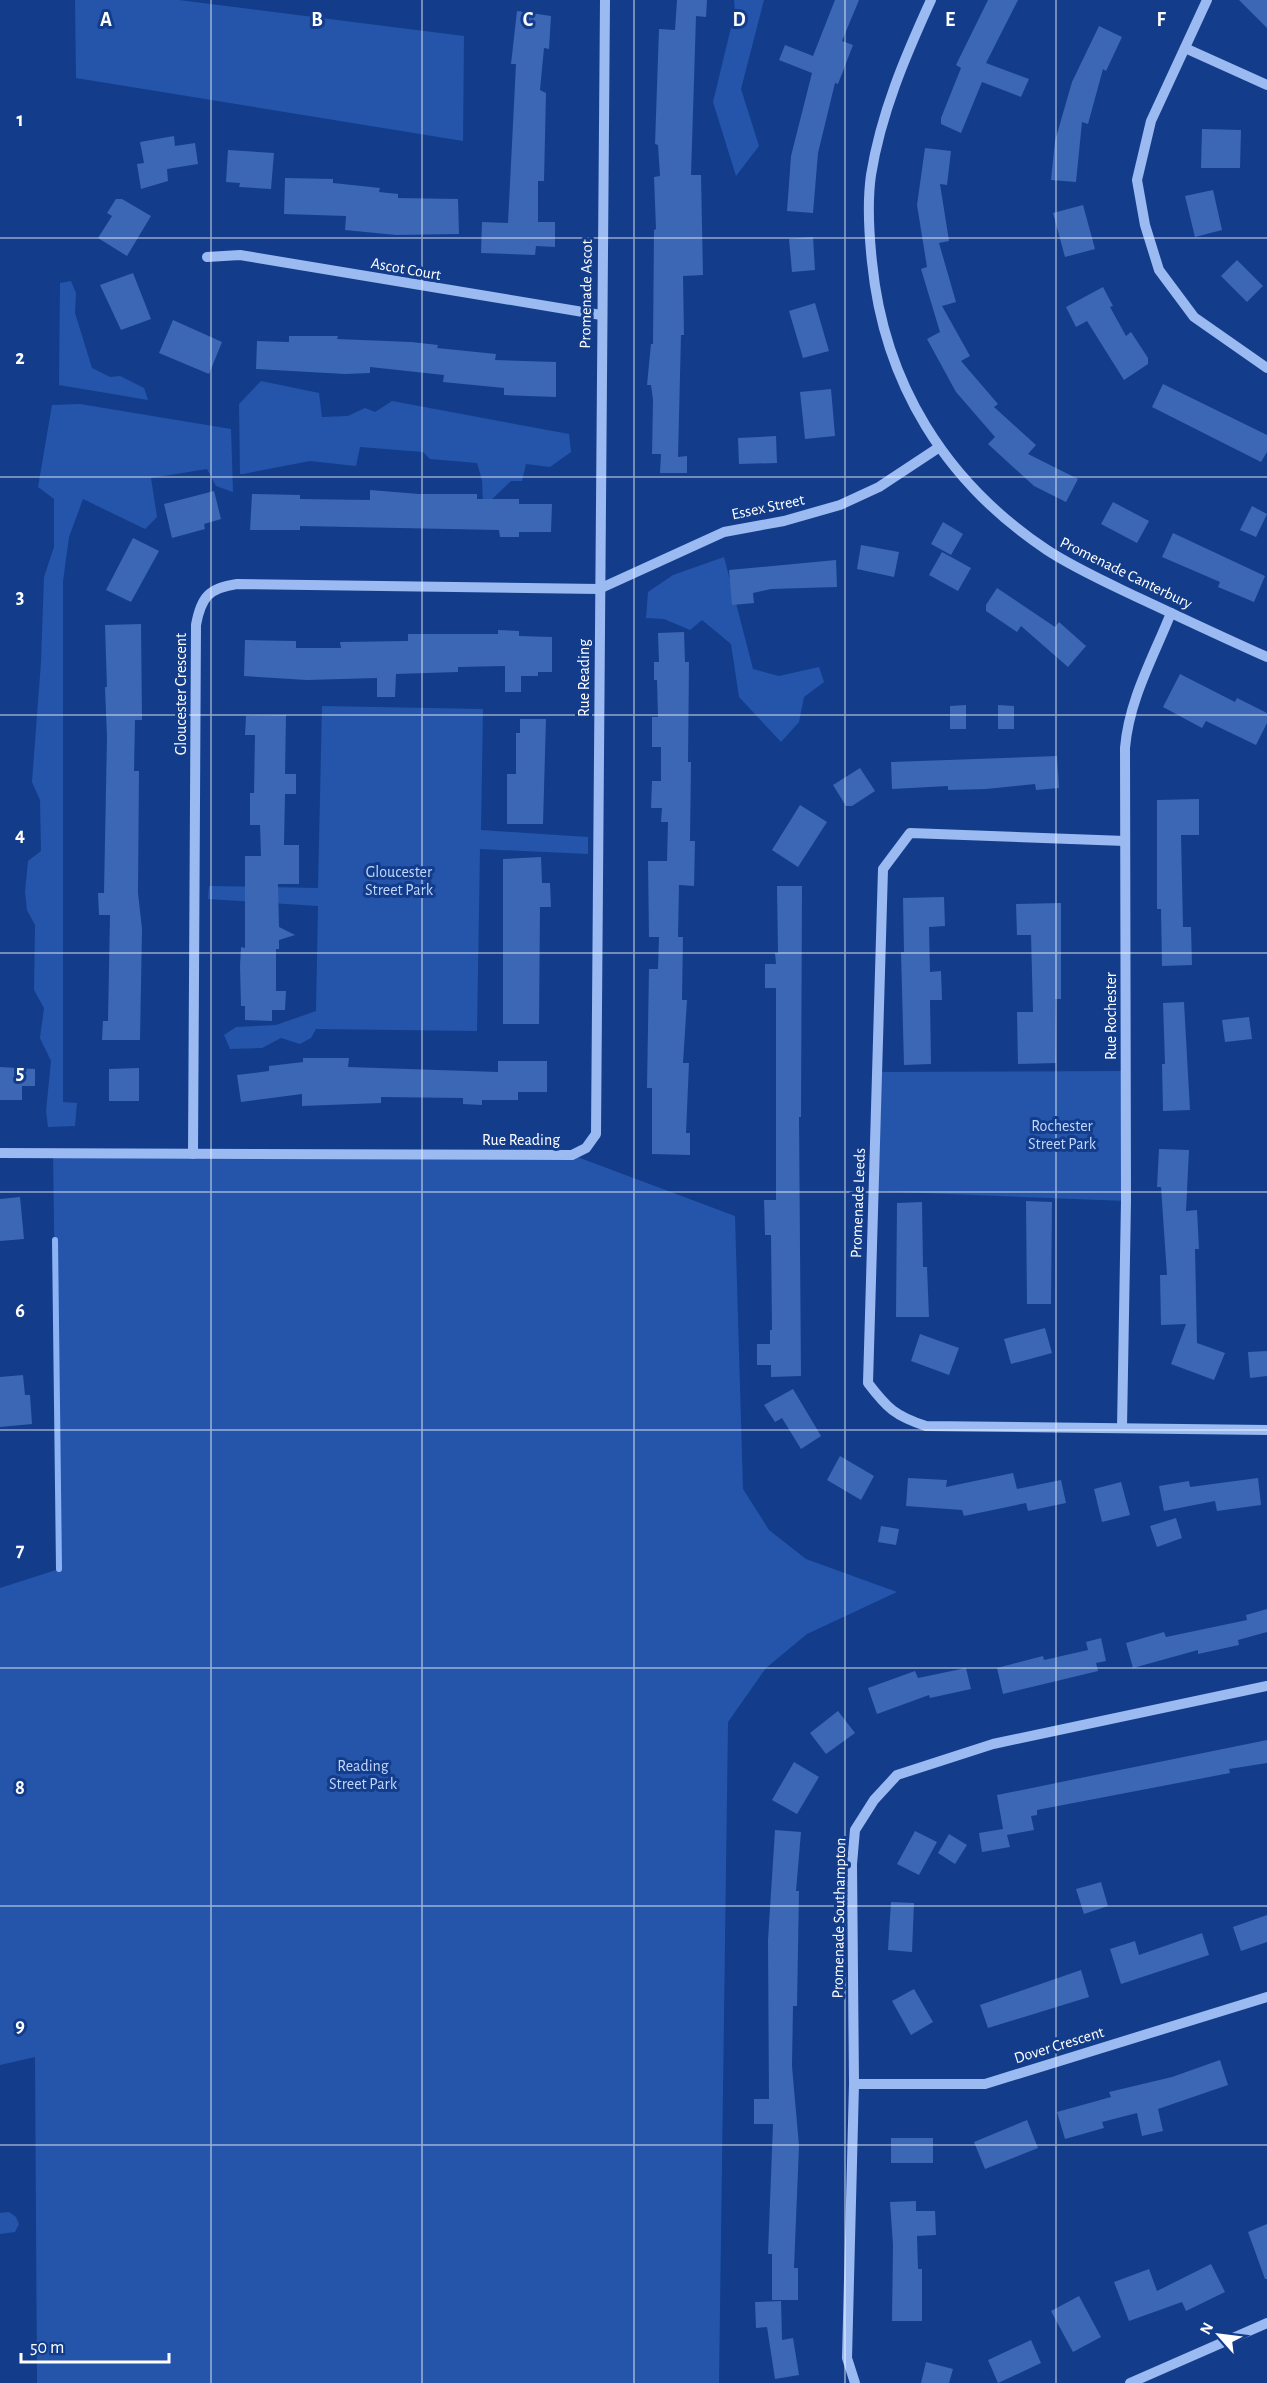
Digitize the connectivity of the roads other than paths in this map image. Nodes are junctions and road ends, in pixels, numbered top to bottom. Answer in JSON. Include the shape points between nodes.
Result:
{"nodes":[{"id":1,"x":605,"y":0,"type":"edge"},
{"id":2,"x":931,"y":0,"type":"edge"},
{"id":3,"x":1207,"y":0,"type":"edge"},
{"id":4,"x":1185,"y":48,"type":"junction"},
{"id":5,"x":1267,"y":85,"type":"edge"},
{"id":6,"x":207,"y":257,"type":"dead end"},
{"id":7,"x":601,"y":315,"type":"junction"},
{"id":8,"x":1267,"y":368,"type":"edge"},
{"id":9,"x":938,"y":447,"type":"junction"},
{"id":10,"x":599,"y":589,"type":"junction"},
{"id":11,"x":1171,"y":613,"type":"junction"},
{"id":12,"x":1267,"y":657,"type":"edge"},
{"id":13,"x":1125,"y":841,"type":"junction"},
{"id":14,"x":0,"y":1153,"type":"edge"},
{"id":15,"x":193,"y":1154,"type":"junction"},
{"id":16,"x":1122,"y":1428,"type":"junction"},
{"id":17,"x":1267,"y":1430,"type":"edge"},
{"id":18,"x":1267,"y":1686,"type":"edge"},
{"id":19,"x":1267,"y":1997,"type":"edge"},
{"id":20,"x":854,"y":2084,"type":"junction"},
{"id":21,"x":1267,"y":2323,"type":"edge"},
{"id":22,"x":855,"y":2383,"type":"edge"},
{"id":23,"x":1130,"y":2383,"type":"edge"}],
"edges":[{"from":1,"to":7,"type":"street","name":"Promenade Ascot"},
{"from":2,"to":9,"type":"street","name":"Promenade Canterbury","via":[[883,117],[871,178],[870,236],[876,301],[894,363]]},
{"from":3,"to":4,"type":"street"},
{"from":4,"to":5,"type":"street"},
{"from":4,"to":8,"type":"street","via":[[1151,120],[1137,180],[1145,225],[1159,270],[1194,317]]},
{"from":6,"to":7,"type":"street","name":"Ascot Court","via":[[240,255]]},
{"from":7,"to":10,"type":"street","name":"Promenade Ascot"},
{"from":9,"to":10,"type":"street","name":"Essex Street","via":[[879,487],[840,506],[724,532]]},
{"from":9,"to":11,"type":"street","name":"Promenade Canterbury","via":[[1004,518],[1048,551]]},
{"from":10,"to":15,"type":"street","name":"Gloucester Crescent","via":[[237,584],[218,587],[208,594],[196,625]]},
{"from":10,"to":15,"type":"street","name":"Rue Reading","via":[[598,1119],[596,1134],[586,1148],[572,1155]]},
{"from":11,"to":12,"type":"street","name":"Promenade Canterbury"},
{"from":11,"to":13,"type":"street","name":"Rue Rochester","via":[[1127,723]]},
{"from":13,"to":16,"type":"street","name":"Rue Rochester"},
{"from":13,"to":16,"type":"street","name":"Promenade Leeds","via":[[910,833],[883,869],[868,1383],[886,1407],[902,1418],[926,1426]]},
{"from":14,"to":15,"type":"street","name":"Rue Reading"},
{"from":16,"to":17,"type":"street","name":"Promenade Leeds"},
{"from":18,"to":20,"type":"street","name":"Promenade Southampton","via":[[993,1744],[897,1775],[874,1800],[855,1830]]},
{"from":19,"to":20,"type":"street","name":"Dover Crescent","via":[[985,2084]]},
{"from":20,"to":22,"type":"street","name":"Promenade Southampton","via":[[847,2358]]},
{"from":21,"to":23,"type":"street"}]}
